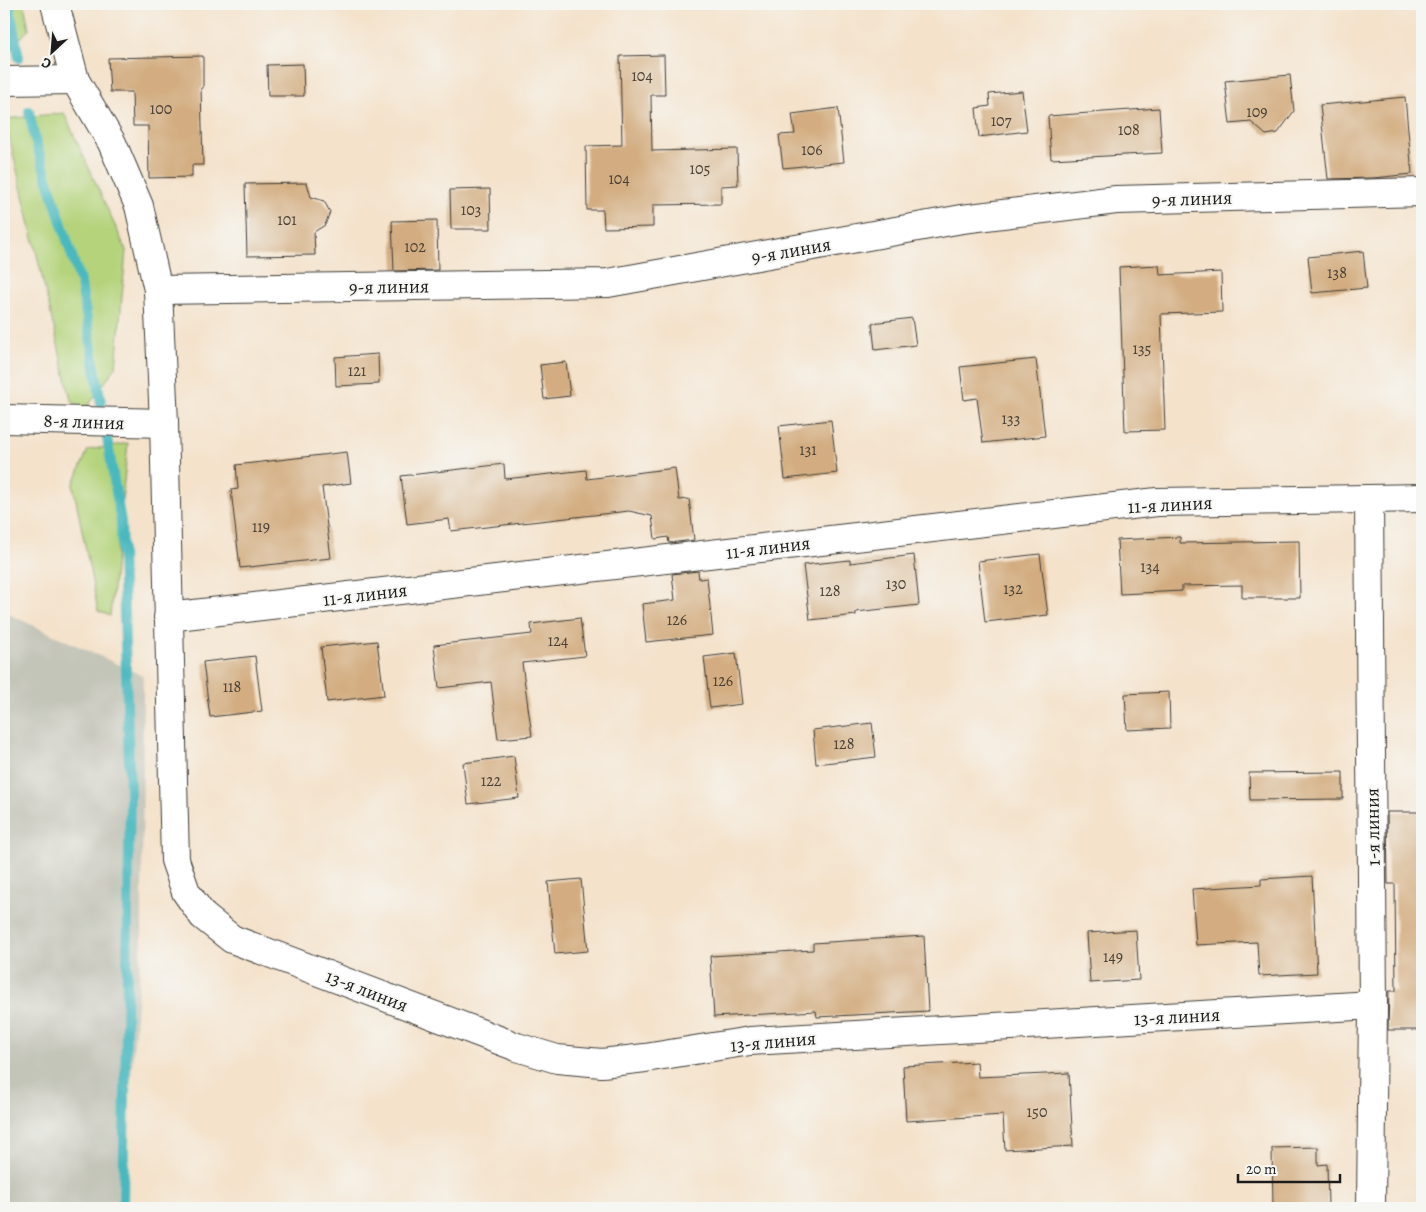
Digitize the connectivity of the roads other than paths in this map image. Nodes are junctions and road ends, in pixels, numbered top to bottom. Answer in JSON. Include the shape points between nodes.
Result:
{"nodes":[{"id":1,"x":55,"y":4,"type":"edge"},
{"id":2,"x":75,"y":80,"type":"junction"},
{"id":3,"x":4,"y":81,"type":"edge"},
{"id":4,"x":1422,"y":192,"type":"edge"},
{"id":5,"x":158,"y":290,"type":"junction"},
{"id":6,"x":4,"y":419,"type":"edge"},
{"id":7,"x":164,"y":423,"type":"junction"},
{"id":8,"x":1422,"y":498,"type":"edge"},
{"id":9,"x":1369,"y":499,"type":"junction"},
{"id":10,"x":168,"y":617,"type":"junction"},
{"id":11,"x":1373,"y":1005,"type":"junction"},
{"id":12,"x":1371,"y":1208,"type":"edge"}],
"edges":[{"from":1,"to":2,"type":"street","name":"13-я линия"},
{"from":2,"to":3,"type":"street"},
{"from":2,"to":5,"type":"street","name":"13-я линия","via":[[112,143],[140,206]]},
{"from":4,"to":5,"type":"street","name":"9-я линия","via":[[1116,200],[962,218],[608,283]]},
{"from":5,"to":7,"type":"street","name":"13-я линия"},
{"from":6,"to":7,"type":"street","name":"8-я линия"},
{"from":7,"to":10,"type":"street","name":"13-я линия"},
{"from":8,"to":9,"type":"street"},
{"from":9,"to":10,"type":"street","name":"11-я линия","via":[[1157,502]]},
{"from":9,"to":11,"type":"street","name":"1-я линия"},
{"from":10,"to":11,"type":"street","name":"13-я линия","via":[[175,860],[186,892],[203,916],[232,938],[517,1047],[557,1058],[602,1063],[750,1041]]},
{"from":11,"to":12,"type":"street","name":"1-я линия"}]}
